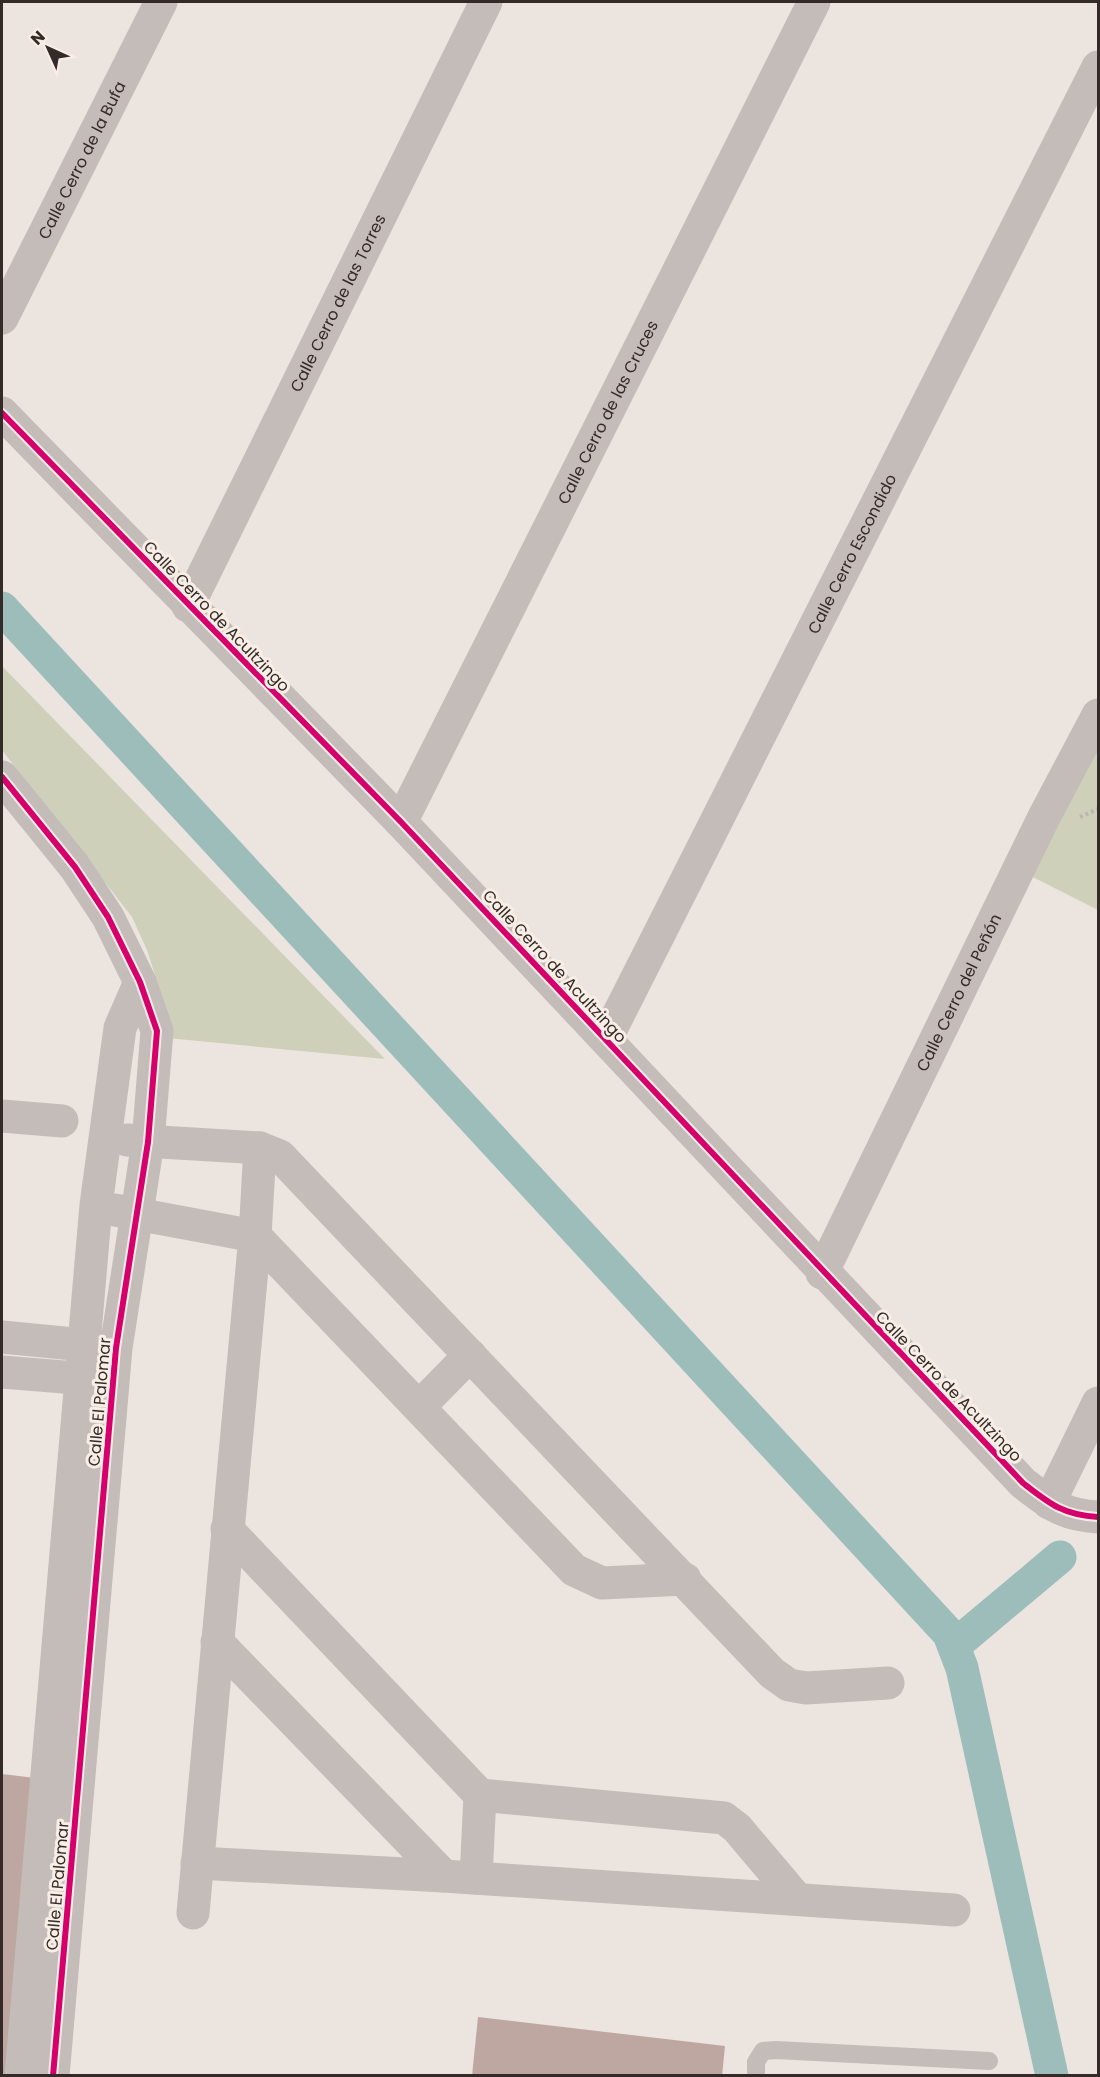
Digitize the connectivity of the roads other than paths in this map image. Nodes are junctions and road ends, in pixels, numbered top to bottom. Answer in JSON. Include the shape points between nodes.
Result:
{"nodes":[{"id":1,"x":161,"y":2,"type":"edge"},
{"id":2,"x":486,"y":2,"type":"edge"},
{"id":3,"x":814,"y":2,"type":"edge"},
{"id":4,"x":1098,"y":67,"type":"edge"},
{"id":5,"x":2,"y":318,"type":"edge"},
{"id":6,"x":2,"y":413,"type":"edge"},
{"id":7,"x":188,"y":606,"type":"junction"},
{"id":8,"x":1098,"y":714,"type":"edge"},
{"id":9,"x":2,"y":777,"type":"edge"},
{"id":10,"x":401,"y":822,"type":"junction"},
{"id":11,"x":140,"y":982,"type":"junction"},
{"id":12,"x":606,"y":1039,"type":"junction"},
{"id":13,"x":2,"y":1116,"type":"edge"},
{"id":14,"x":62,"y":1121,"type":"dead end"},
{"id":15,"x":105,"y":1138,"type":"junction"},
{"id":16,"x":148,"y":1142,"type":"junction"},
{"id":17,"x":260,"y":1148,"type":"junction"},
{"id":18,"x":96,"y":1205,"type":"junction"},
{"id":19,"x":135,"y":1215,"type":"junction"},
{"id":20,"x":255,"y":1236,"type":"junction"},
{"id":21,"x":822,"y":1273,"type":"junction"},
{"id":22,"x":2,"y":1337,"type":"edge"},
{"id":23,"x":84,"y":1345,"type":"junction"},
{"id":24,"x":116,"y":1348,"type":"junction"},
{"id":25,"x":470,"y":1355,"type":"junction"},
{"id":26,"x":2,"y":1372,"type":"edge"},
{"id":27,"x":80,"y":1378,"type":"junction"},
{"id":28,"x":114,"y":1381,"type":"junction"},
{"id":29,"x":1098,"y":1403,"type":"edge"},
{"id":30,"x":420,"y":1406,"type":"junction"},
{"id":31,"x":1049,"y":1503,"type":"junction"},
{"id":32,"x":1098,"y":1517,"type":"edge"},
{"id":33,"x":227,"y":1529,"type":"junction"},
{"id":34,"x":66,"y":1549,"type":"junction"},
{"id":35,"x":99,"y":1551,"type":"junction"},
{"id":36,"x":685,"y":1579,"type":"junction"},
{"id":37,"x":217,"y":1642,"type":"junction"},
{"id":38,"x":888,"y":1683,"type":"dead end"},
{"id":39,"x":52,"y":1718,"type":"junction"},
{"id":40,"x":85,"y":1721,"type":"junction"},
{"id":41,"x":480,"y":1795,"type":"junction"},
{"id":42,"x":197,"y":1863,"type":"junction"},
{"id":43,"x":460,"y":1877,"type":"junction"},
{"id":44,"x":797,"y":1899,"type":"junction"},
{"id":45,"x":954,"y":1910,"type":"dead end"},
{"id":46,"x":193,"y":1913,"type":"dead end"},
{"id":47,"x":989,"y":2061,"type":"dead end"},
{"id":48,"x":21,"y":2076,"type":"edge"},
{"id":49,"x":53,"y":2076,"type":"edge"},
{"id":50,"x":756,"y":2076,"type":"edge"}],
"edges":[{"from":1,"to":5,"type":"street","name":"Calle Cerro de la Bufa"},
{"from":2,"to":7,"type":"street","name":"Calle Cerro de las Torres"},
{"from":3,"to":10,"type":"street","name":"Calle Cerro de las Cruces"},
{"from":4,"to":12,"type":"street","name":"Calle Cerro Escondido"},
{"from":6,"to":7,"type":"street","name":"Calle Cerro de Acultzingo"},
{"from":7,"to":10,"type":"street","name":"Calle Cerro de Acultzingo"},
{"from":8,"to":21,"type":"street","name":"Calle Cerro del Peñón"},
{"from":9,"to":11,"type":"street","name":"Calle El Palomar","via":[[75,867],[108,916]]},
{"from":10,"to":12,"type":"street","name":"Calle Cerro de Acultzingo"},
{"from":11,"to":15,"type":"street","name":"Calle El Palomar","via":[[120,1028]]},
{"from":11,"to":16,"type":"street","name":"Calle El Palomar","via":[[157,1030]]},
{"from":12,"to":21,"type":"street","name":"Calle Cerro de Acultzingo"},
{"from":13,"to":14,"type":"street"},
{"from":15,"to":16,"type":"street"},
{"from":15,"to":18,"type":"street","name":"Calle El Palomar"},
{"from":16,"to":17,"type":"street"},
{"from":16,"to":19,"type":"street","name":"Calle El Palomar"},
{"from":17,"to":20,"type":"street"},
{"from":17,"to":25,"type":"street","via":[[280,1156]]},
{"from":18,"to":19,"type":"street"},
{"from":18,"to":23,"type":"street","name":"Calle El Palomar"},
{"from":19,"to":20,"type":"street"},
{"from":19,"to":24,"type":"street","name":"Calle El Palomar"},
{"from":20,"to":30,"type":"street"},
{"from":20,"to":33,"type":"street"},
{"from":21,"to":31,"type":"street","name":"Calle Cerro de Acultzingo","via":[[1023,1483]]},
{"from":22,"to":23,"type":"street"},
{"from":23,"to":24,"type":"street"},
{"from":23,"to":27,"type":"street","name":"Calle El Palomar"},
{"from":24,"to":28,"type":"street","name":"Calle El Palomar"},
{"from":25,"to":30,"type":"street"},
{"from":25,"to":36,"type":"street"},
{"from":26,"to":27,"type":"street"},
{"from":27,"to":28,"type":"street"},
{"from":27,"to":34,"type":"street","name":"Calle El Palomar"},
{"from":28,"to":35,"type":"street","name":"Calle El Palomar"},
{"from":29,"to":31,"type":"street"},
{"from":30,"to":36,"type":"street","via":[[574,1570],[602,1583]]},
{"from":31,"to":32,"type":"street","name":"Calle Cerro de Acultzingo","via":[[1074,1515]]},
{"from":33,"to":37,"type":"street"},
{"from":33,"to":41,"type":"street"},
{"from":34,"to":35,"type":"street"},
{"from":34,"to":39,"type":"street","name":"Calle El Palomar"},
{"from":35,"to":40,"type":"street","name":"Calle El Palomar"},
{"from":36,"to":38,"type":"street","via":[[772,1673],[789,1685],[806,1688]]},
{"from":37,"to":42,"type":"street"},
{"from":37,"to":43,"type":"street"},
{"from":39,"to":40,"type":"street"},
{"from":39,"to":48,"type":"street","name":"Calle El Palomar"},
{"from":40,"to":49,"type":"street","name":"Calle El Palomar"},
{"from":41,"to":43,"type":"street"},
{"from":41,"to":44,"type":"street","via":[[724,1818]]},
{"from":42,"to":43,"type":"street"},
{"from":42,"to":46,"type":"street"},
{"from":43,"to":44,"type":"street"},
{"from":44,"to":45,"type":"street"},
{"from":47,"to":50,"type":"lane","via":[[776,2050],[763,2051],[756,2062]]}]}
